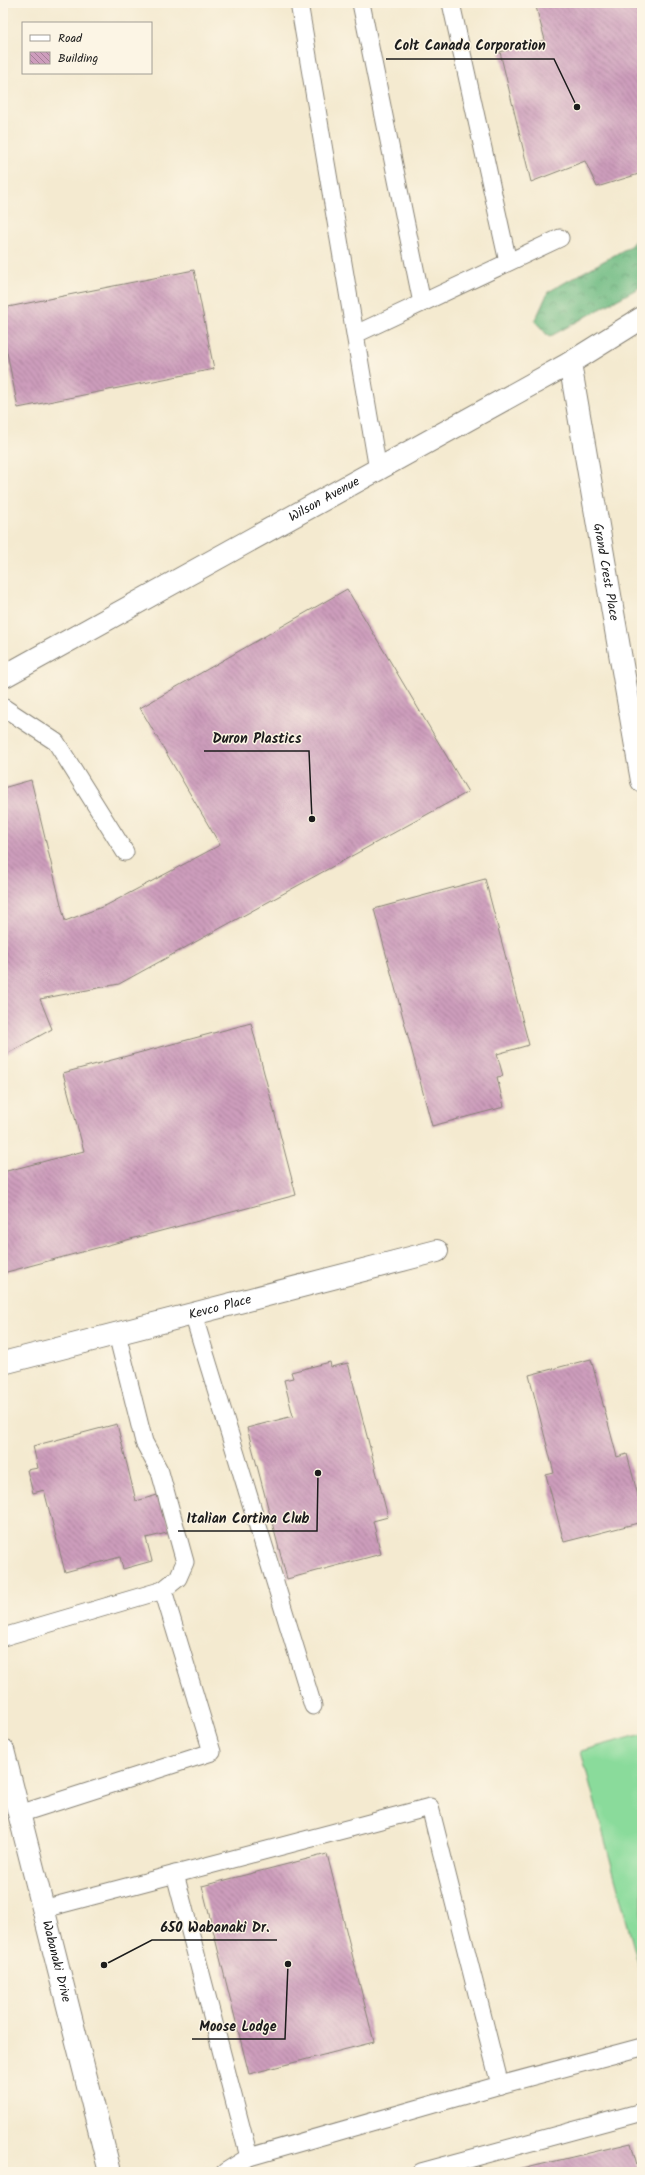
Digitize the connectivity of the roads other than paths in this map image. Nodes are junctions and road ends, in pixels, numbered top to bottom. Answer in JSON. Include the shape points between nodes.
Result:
{"nodes":[{"id":1,"x":299,"y":3,"type":"edge"},
{"id":2,"x":361,"y":3,"type":"edge"},
{"id":3,"x":451,"y":3,"type":"edge"},
{"id":4,"x":560,"y":238,"type":"dead end"},
{"id":5,"x":508,"y":262,"type":"junction"},
{"id":6,"x":422,"y":303,"type":"junction"},
{"id":7,"x":642,"y":318,"type":"edge"},
{"id":8,"x":356,"y":334,"type":"junction"},
{"id":9,"x":570,"y":363,"type":"junction"},
{"id":10,"x":378,"y":470,"type":"junction"},
{"id":11,"x":3,"y":677,"type":"edge"},
{"id":12,"x":3,"y":706,"type":"edge"},
{"id":13,"x":642,"y":781,"type":"edge"},
{"id":14,"x":125,"y":852,"type":"dead end"},
{"id":15,"x":437,"y":1252,"type":"dead end"},
{"id":16,"x":194,"y":1314,"type":"junction"},
{"id":17,"x":117,"y":1334,"type":"junction"},
{"id":18,"x":3,"y":1363,"type":"edge"},
{"id":19,"x":163,"y":1590,"type":"junction"},
{"id":20,"x":3,"y":1637,"type":"edge"},
{"id":21,"x":313,"y":1706,"type":"dead end"},
{"id":22,"x":3,"y":1750,"type":"edge"},
{"id":23,"x":19,"y":1814,"type":"junction"},
{"id":24,"x":175,"y":1874,"type":"junction"},
{"id":25,"x":43,"y":1909,"type":"junction"},
{"id":26,"x":642,"y":2046,"type":"edge"},
{"id":27,"x":500,"y":2085,"type":"junction"},
{"id":28,"x":642,"y":2112,"type":"edge"},
{"id":29,"x":249,"y":2157,"type":"junction"},
{"id":30,"x":110,"y":2172,"type":"edge"},
{"id":31,"x":225,"y":2172,"type":"edge"},
{"id":32,"x":421,"y":2172,"type":"edge"}],
"edges":[{"from":1,"to":8,"type":"lane"},
{"from":2,"to":6,"type":"lane"},
{"from":3,"to":5,"type":"lane"},
{"from":4,"to":5,"type":"lane"},
{"from":5,"to":6,"type":"lane"},
{"from":6,"to":8,"type":"lane"},
{"from":7,"to":9,"type":"street","name":"Wilson Avenue"},
{"from":8,"to":10,"type":"lane"},
{"from":9,"to":10,"type":"street","name":"Wilson Avenue"},
{"from":9,"to":13,"type":"street","name":"Grand Crest Place"},
{"from":10,"to":11,"type":"street","name":"Wilson Avenue"},
{"from":12,"to":14,"type":"lane","via":[[56,742]]},
{"from":15,"to":16,"type":"street","name":"Kevco Place"},
{"from":16,"to":17,"type":"street","name":"Kevco Place"},
{"from":16,"to":21,"type":"lane"},
{"from":17,"to":18,"type":"street","name":"Kevco Place"},
{"from":17,"to":19,"type":"lane","via":[[144,1442],[160,1472],[185,1562],[178,1578]]},
{"from":19,"to":20,"type":"lane"},
{"from":19,"to":23,"type":"lane","via":[[212,1752]]},
{"from":22,"to":23,"type":"street","name":"Wabanaki Drive"},
{"from":23,"to":25,"type":"street","name":"Wabanaki Drive"},
{"from":24,"to":25,"type":"lane"},
{"from":24,"to":27,"type":"lane","via":[[430,1807]]},
{"from":24,"to":29,"type":"lane"},
{"from":25,"to":30,"type":"street","name":"Wabanaki Drive"},
{"from":26,"to":27,"type":"lane"},
{"from":27,"to":29,"type":"lane"},
{"from":28,"to":32,"type":"lane"},
{"from":29,"to":31,"type":"lane"}]}
